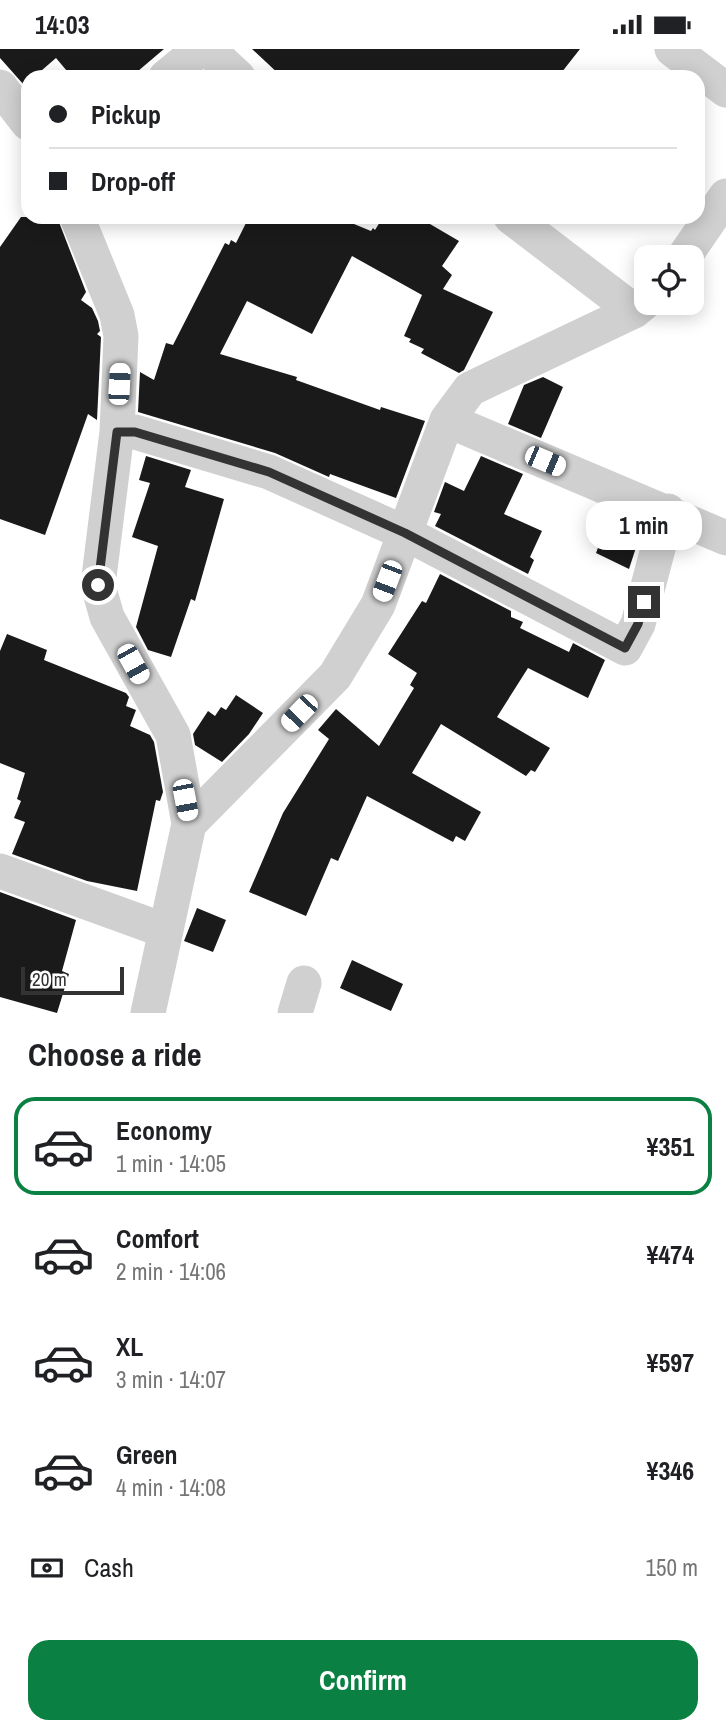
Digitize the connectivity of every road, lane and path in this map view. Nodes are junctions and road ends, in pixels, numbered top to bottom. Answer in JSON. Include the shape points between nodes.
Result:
{"nodes":[{"id":1,"x":200,"y":49,"type":"edge"},
{"id":2,"x":208,"y":49,"type":"edge"},
{"id":3,"x":672,"y":49,"type":"edge"},
{"id":4,"x":174,"y":70,"type":"edge"},
{"id":5,"x":230,"y":70,"type":"edge"},
{"id":6,"x":700,"y":70,"type":"edge"},
{"id":7,"x":705,"y":74,"type":"edge"},
{"id":8,"x":0,"y":87,"type":"edge"},
{"id":9,"x":726,"y":90,"type":"edge"},
{"id":10,"x":21,"y":114,"type":"edge"},
{"id":11,"x":726,"y":196,"type":"edge"},
{"id":12,"x":80,"y":224,"type":"edge"},
{"id":13,"x":520,"y":224,"type":"edge"},
{"id":14,"x":692,"y":245,"type":"edge"},
{"id":15,"x":634,"y":302,"type":"edge"},
{"id":16,"x":634,"y":309,"type":"edge"},
{"id":17,"x":447,"y":420,"type":"junction"},
{"id":18,"x":117,"y":432,"type":"junction"},
{"id":19,"x":668,"y":512,"type":"junction"},
{"id":20,"x":405,"y":533,"type":"junction"},
{"id":21,"x":726,"y":538,"type":"edge"},
{"id":22,"x":189,"y":824,"type":"junction"},
{"id":23,"x":0,"y":871,"type":"edge"},
{"id":24,"x":166,"y":931,"type":"junction"},
{"id":25,"x":148,"y":1013,"type":"edge"}],
"edges":[{"from":1,"to":4,"type":"street"},
{"from":2,"to":5,"type":"street"},
{"from":3,"to":6,"type":"street"},
{"from":7,"to":9,"type":"street"},
{"from":8,"to":10,"type":"street"},
{"from":11,"to":14,"type":"street"},
{"from":12,"to":18,"type":"street","via":[[121,336]]},
{"from":13,"to":15,"type":"street"},
{"from":16,"to":17,"type":"street","via":[[470,389]]},
{"from":17,"to":19,"type":"street"},
{"from":17,"to":20,"type":"street"},
{"from":18,"to":20,"type":"street","via":[[135,432],[269,472]]},
{"from":18,"to":22,"type":"street","via":[[98,585],[107,617],[173,735]]},
{"from":19,"to":20,"type":"street","via":[[638,624],[625,648]]},
{"from":19,"to":21,"type":"street"},
{"from":20,"to":22,"type":"street","via":[[378,605],[335,676]]},
{"from":22,"to":24,"type":"street"},
{"from":23,"to":24,"type":"street"},
{"from":24,"to":25,"type":"street"}]}
